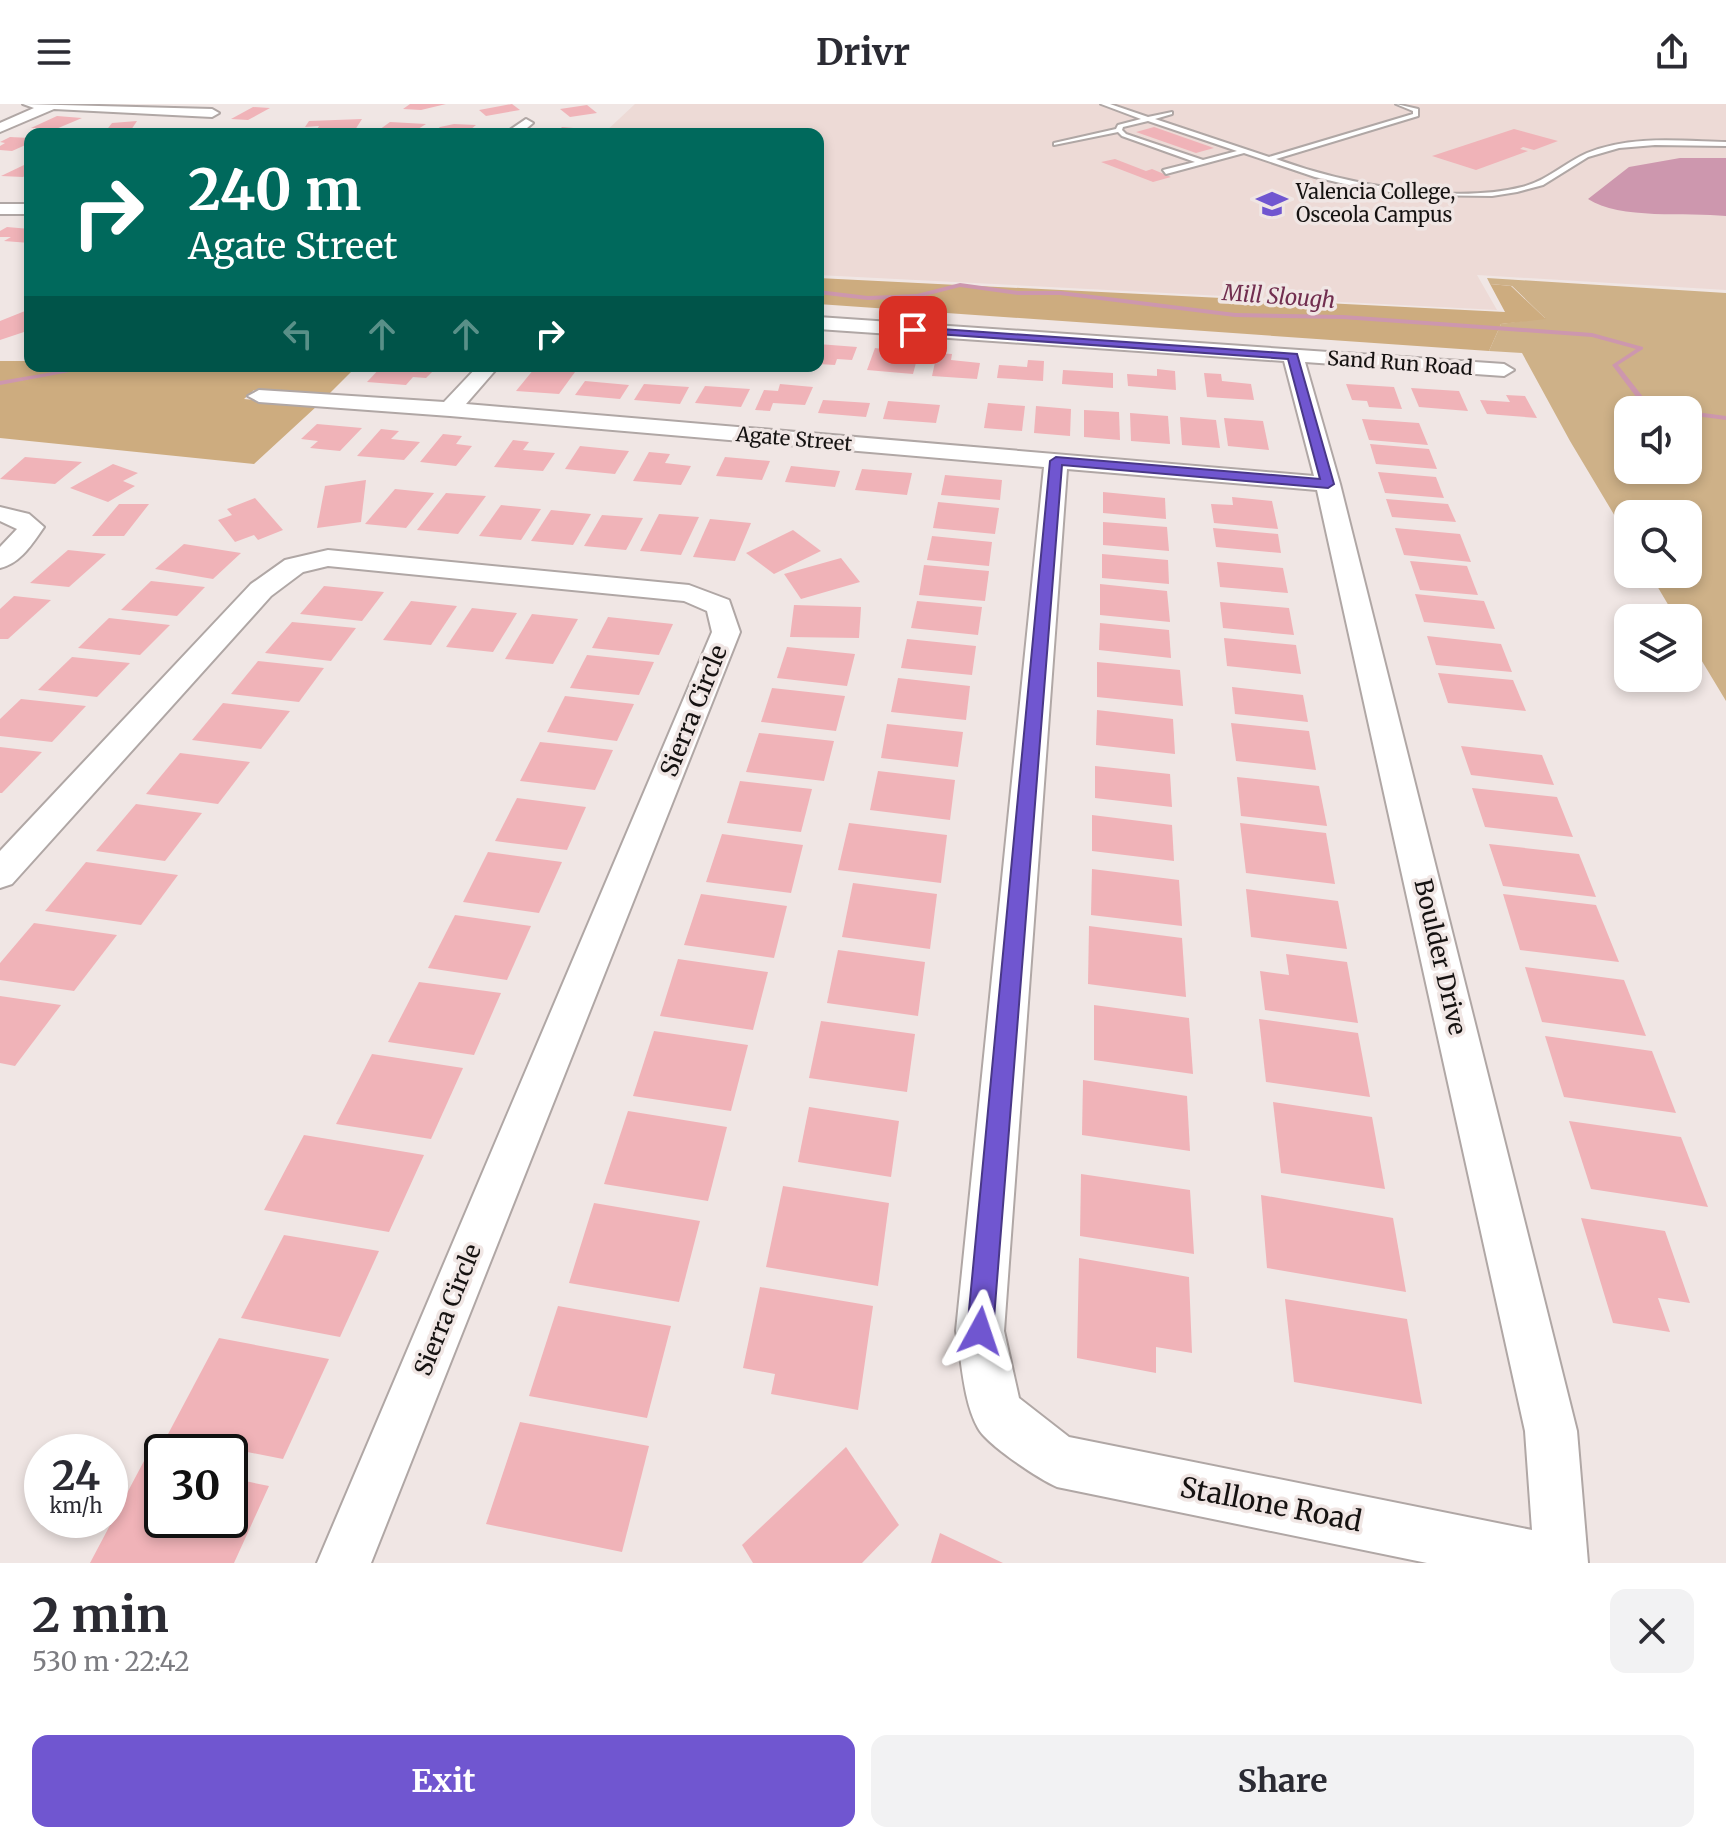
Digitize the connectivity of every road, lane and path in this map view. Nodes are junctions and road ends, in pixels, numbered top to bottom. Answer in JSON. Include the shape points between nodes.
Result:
{"nodes":[{"id":1,"x":30,"y":104,"type":"edge"},
{"id":2,"x":230,"y":104,"type":"edge"},
{"id":3,"x":1104,"y":104,"type":"edge"},
{"id":4,"x":1399,"y":104,"type":"edge"},
{"id":5,"x":52,"y":105,"type":"edge"},
{"id":6,"x":212,"y":113,"type":"junction"},
{"id":7,"x":1170,"y":113,"type":"dead end"},
{"id":8,"x":1147,"y":118,"type":"junction"},
{"id":9,"x":526,"y":123,"type":"dead end"},
{"id":10,"x":0,"y":128,"type":"edge"},
{"id":11,"x":182,"y":128,"type":"edge"},
{"id":12,"x":519,"y":128,"type":"edge"},
{"id":13,"x":1119,"y":130,"type":"junction"},
{"id":14,"x":1056,"y":144,"type":"dead end"},
{"id":15,"x":1726,"y":144,"type":"edge"},
{"id":16,"x":1244,"y":151,"type":"junction"},
{"id":17,"x":1269,"y":159,"type":"junction"},
{"id":18,"x":1202,"y":162,"type":"junction"},
{"id":19,"x":1166,"y":172,"type":"dead end"},
{"id":20,"x":24,"y":207,"type":"edge"},
{"id":21,"x":0,"y":209,"type":"edge"},
{"id":22,"x":824,"y":323,"type":"edge"},
{"id":23,"x":1293,"y":356,"type":"junction"},
{"id":24,"x":1504,"y":370,"type":"dead end"},
{"id":25,"x":484,"y":372,"type":"edge"},
{"id":26,"x":259,"y":396,"type":"dead end"},
{"id":27,"x":450,"y":409,"type":"junction"},
{"id":28,"x":1056,"y":461,"type":"junction"},
{"id":29,"x":1328,"y":484,"type":"junction"},
{"id":30,"x":0,"y":514,"type":"edge"},
{"id":31,"x":0,"y":560,"type":"edge"},
{"id":32,"x":0,"y":874,"type":"edge"},
{"id":33,"x":344,"y":1563,"type":"edge"},
{"id":34,"x":1561,"y":1563,"type":"edge"}],
"edges":[{"from":1,"to":5,"type":"street"},
{"from":2,"to":6,"type":"street"},
{"from":3,"to":8,"type":"lane"},
{"from":4,"to":17,"type":"lane","via":[[1416,110],[1416,115]]},
{"from":5,"to":6,"type":"street"},
{"from":5,"to":10,"type":"street"},
{"from":6,"to":11,"type":"street"},
{"from":7,"to":8,"type":"lane"},
{"from":8,"to":13,"type":"lane"},
{"from":8,"to":16,"type":"lane"},
{"from":9,"to":12,"type":"street"},
{"from":13,"to":14,"type":"lane"},
{"from":13,"to":18,"type":"lane"},
{"from":15,"to":17,"type":"lane","via":[[1607,149],[1533,187],[1484,194],[1377,191]]},
{"from":16,"to":17,"type":"lane"},
{"from":16,"to":18,"type":"lane"},
{"from":18,"to":19,"type":"lane"},
{"from":20,"to":21,"type":"street"},
{"from":22,"to":23,"type":"street","name":"Sand Run Road"},
{"from":23,"to":24,"type":"street","name":"Sand Run Road"},
{"from":23,"to":29,"type":"street","name":"Boulder Drive"},
{"from":25,"to":27,"type":"street"},
{"from":26,"to":27,"type":"street","name":"Agate Street"},
{"from":27,"to":28,"type":"street","name":"Agate Street"},
{"from":28,"to":29,"type":"street","name":"Agate Street"},
{"from":28,"to":34,"type":"street","name":"Stallone Road","via":[[980,1331],[997,1413],[1057,1461]]},
{"from":29,"to":34,"type":"street","name":"Boulder Drive","via":[[1551,1431]]},
{"from":30,"to":31,"type":"street","via":[[31,527]]},
{"from":32,"to":33,"type":"street","name":"Sierra Circle","via":[[261,590],[294,566],[328,558],[689,593],[719,606],[726,632]]}]}
